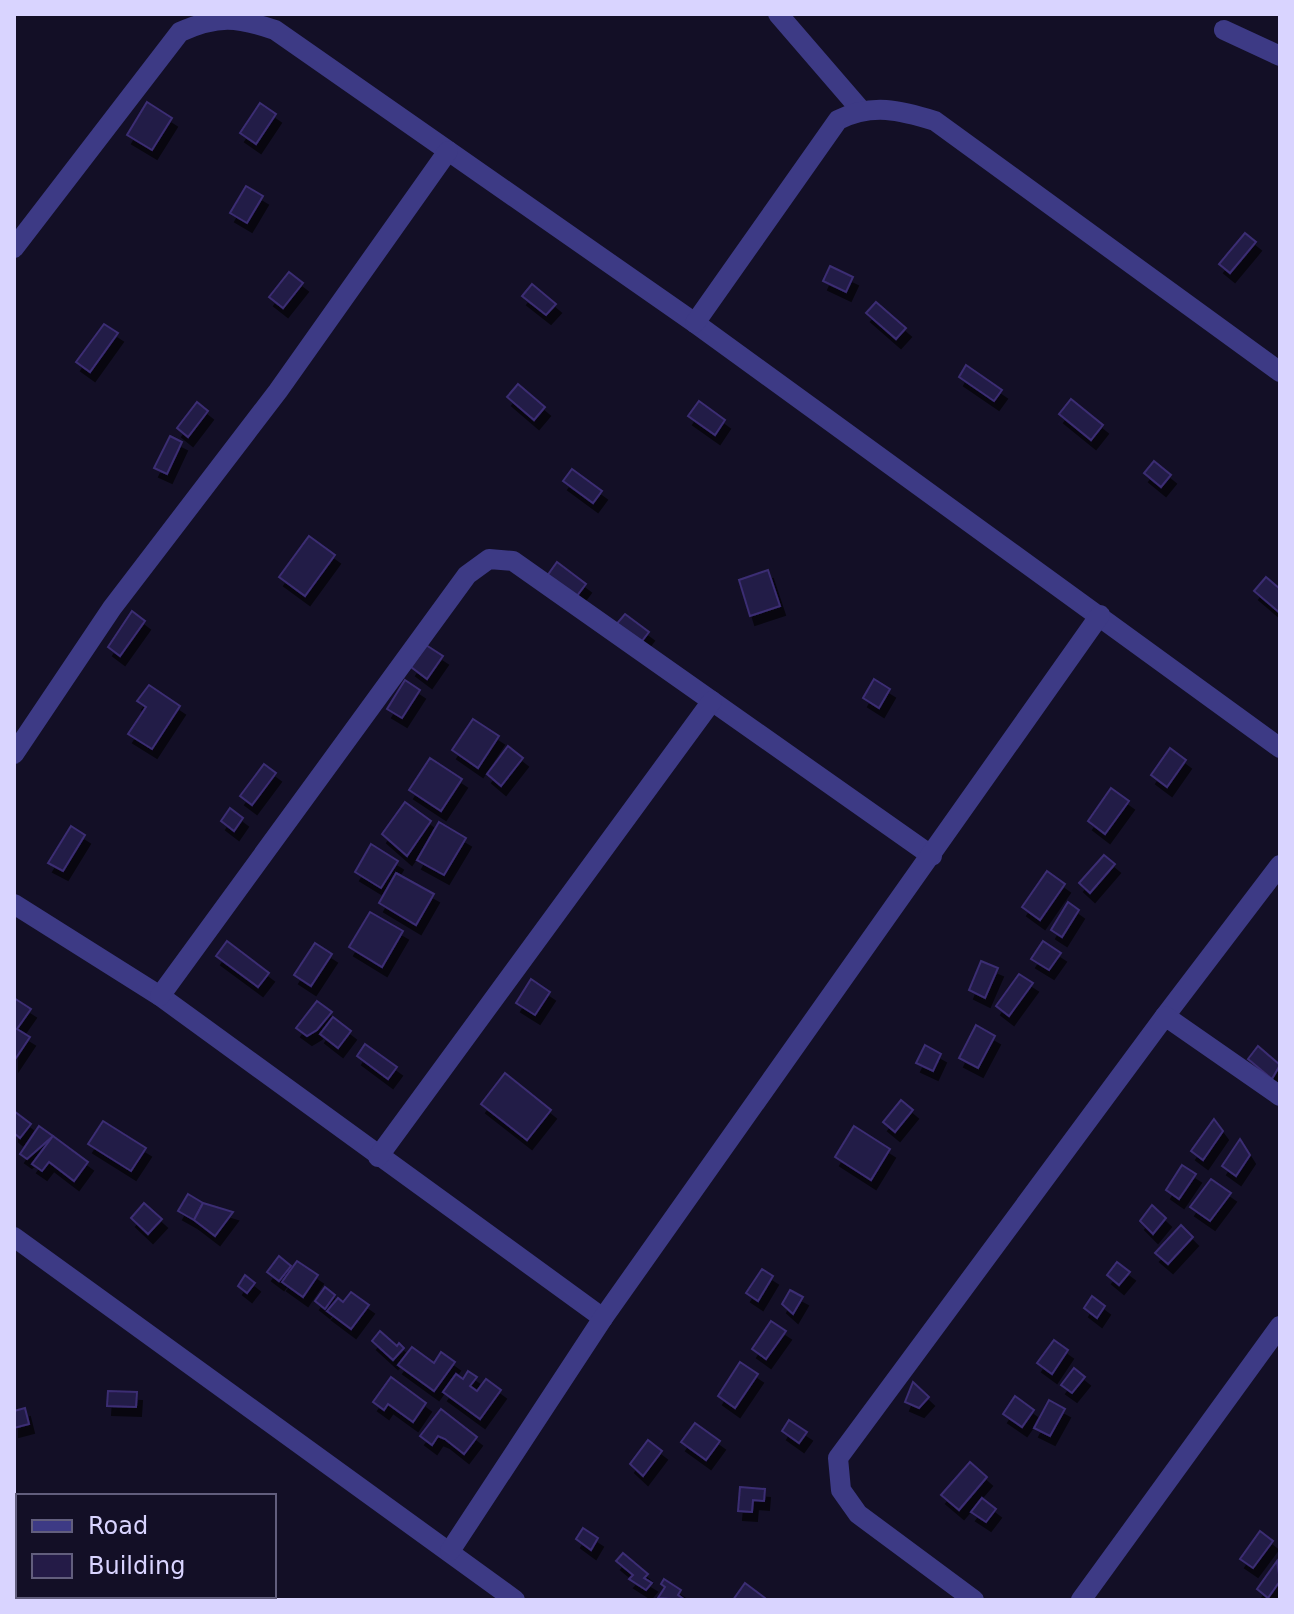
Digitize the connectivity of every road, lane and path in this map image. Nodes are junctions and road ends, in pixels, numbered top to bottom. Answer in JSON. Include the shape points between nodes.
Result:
{"nodes":[{"id":1,"x":778,"y":14,"type":"edge"},
{"id":2,"x":1224,"y":30,"type":"dead end"},
{"id":3,"x":1280,"y":56,"type":"edge"},
{"id":4,"x":860,"y":109,"type":"junction"},
{"id":5,"x":448,"y":151,"type":"junction"},
{"id":6,"x":14,"y":248,"type":"edge"},
{"id":7,"x":695,"y":323,"type":"junction"},
{"id":8,"x":1280,"y":372,"type":"edge"},
{"id":9,"x":1100,"y":615,"type":"junction"},
{"id":10,"x":712,"y":701,"type":"junction"},
{"id":11,"x":1280,"y":748,"type":"edge"},
{"id":12,"x":14,"y":754,"type":"edge"},
{"id":13,"x":932,"y":856,"type":"junction"},
{"id":14,"x":1280,"y":865,"type":"edge"},
{"id":15,"x":14,"y":904,"type":"edge"},
{"id":16,"x":160,"y":996,"type":"junction"},
{"id":17,"x":1165,"y":1016,"type":"junction"},
{"id":18,"x":1280,"y":1096,"type":"edge"},
{"id":19,"x":378,"y":1157,"type":"junction"},
{"id":20,"x":14,"y":1237,"type":"edge"},
{"id":21,"x":603,"y":1318,"type":"junction"},
{"id":22,"x":1280,"y":1326,"type":"edge"},
{"id":23,"x":450,"y":1551,"type":"junction"},
{"id":24,"x":515,"y":1600,"type":"edge"},
{"id":25,"x":974,"y":1600,"type":"edge"},
{"id":26,"x":1081,"y":1600,"type":"edge"}],
"edges":[{"from":1,"to":4,"type":"street"},
{"from":2,"to":3,"type":"street"},
{"from":4,"to":7,"type":"street","via":[[838,120]]},
{"from":4,"to":8,"type":"street","via":[[895,109],[935,121]]},
{"from":5,"to":6,"type":"street","via":[[275,30],[239,18],[202,23],[180,32]]},
{"from":5,"to":7,"type":"street"},
{"from":5,"to":12,"type":"street","via":[[278,391],[112,608]]},
{"from":7,"to":9,"type":"street"},
{"from":9,"to":11,"type":"street"},
{"from":9,"to":13,"type":"street"},
{"from":10,"to":13,"type":"street"},
{"from":10,"to":16,"type":"street","via":[[513,561],[489,559],[467,575]]},
{"from":10,"to":19,"type":"street"},
{"from":13,"to":21,"type":"street"},
{"from":14,"to":17,"type":"street"},
{"from":15,"to":16,"type":"street"},
{"from":16,"to":19,"type":"street"},
{"from":17,"to":18,"type":"street"},
{"from":17,"to":25,"type":"street","via":[[838,1458],[841,1490],[858,1514]]},
{"from":19,"to":21,"type":"street"},
{"from":20,"to":23,"type":"street"},
{"from":21,"to":23,"type":"street"},
{"from":22,"to":26,"type":"street"},
{"from":23,"to":24,"type":"street"}]}
